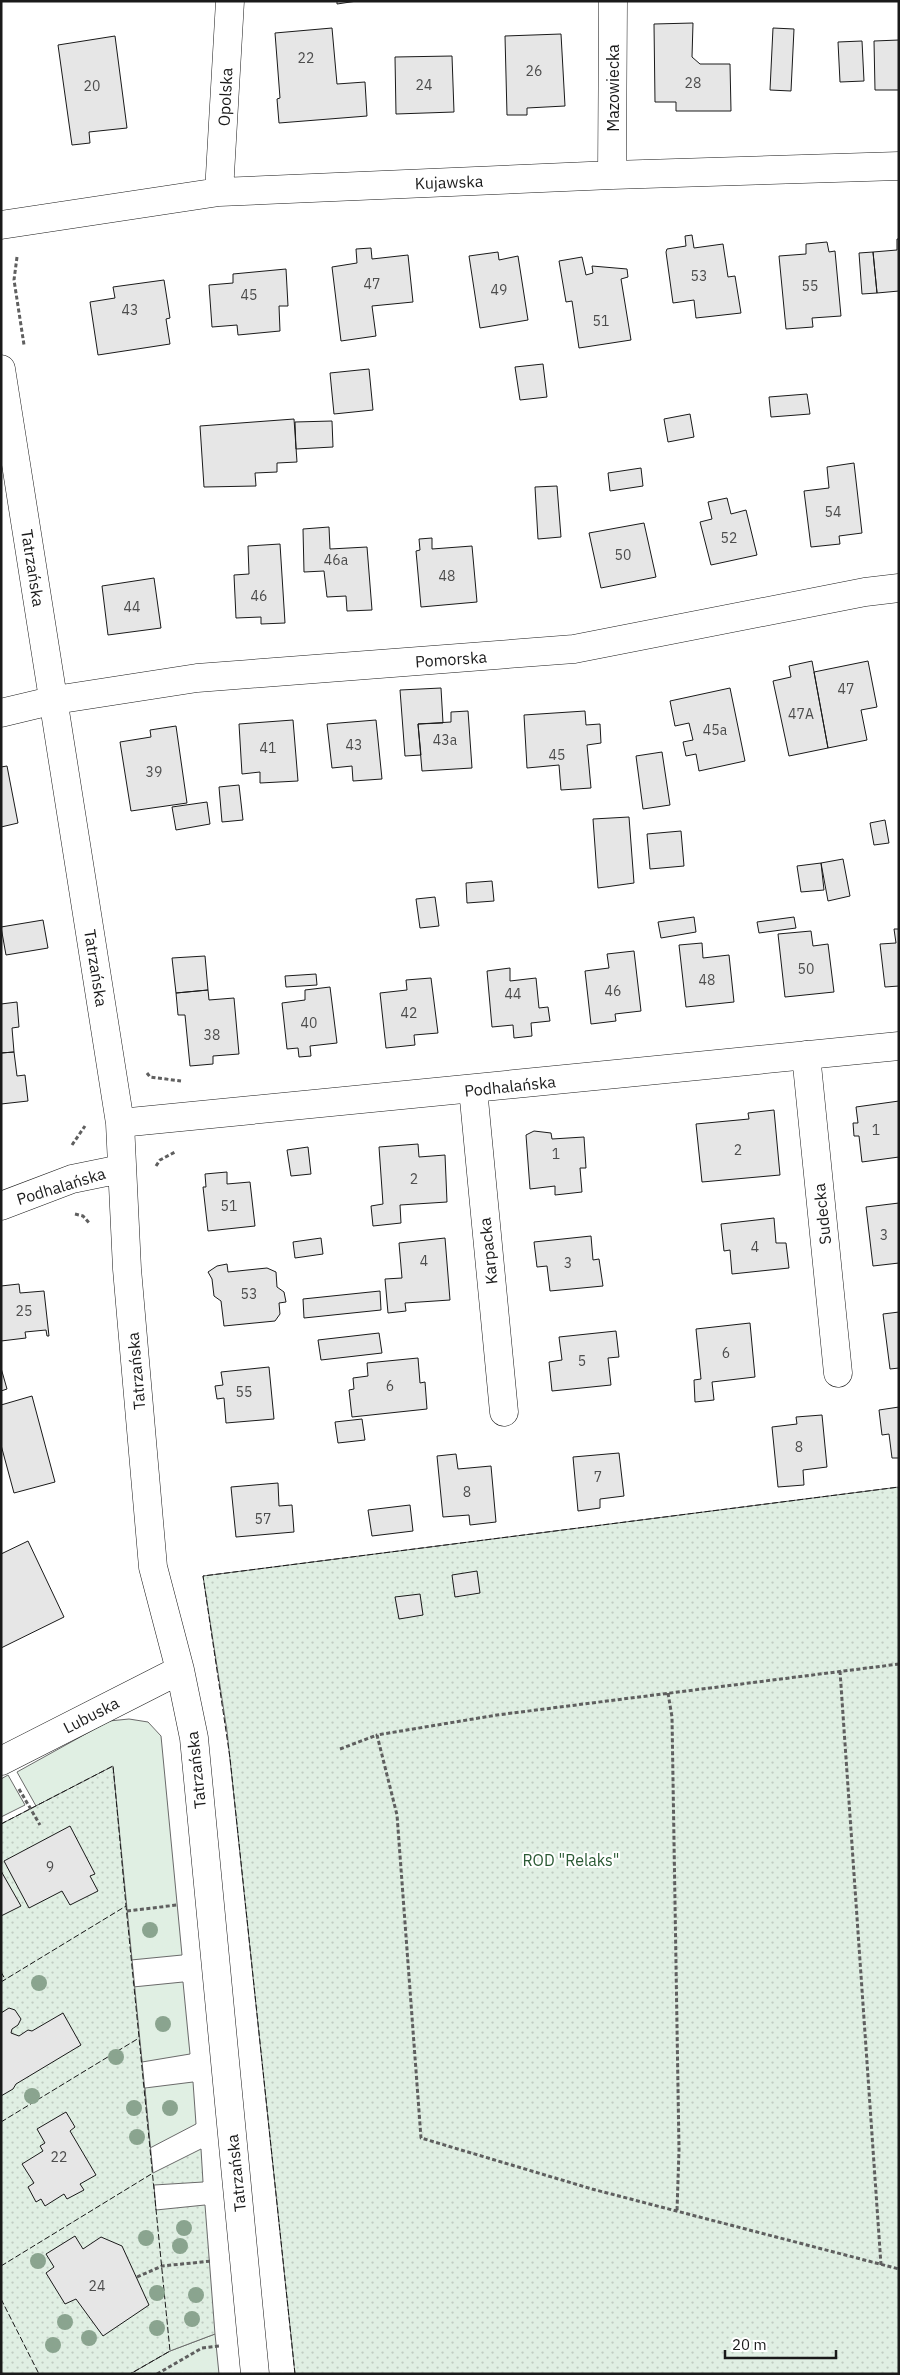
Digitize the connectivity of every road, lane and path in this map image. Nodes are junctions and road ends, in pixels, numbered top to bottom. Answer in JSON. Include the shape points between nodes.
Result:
{"nodes":[{"id":1,"x":230,"y":1,"type":"edge"},
{"id":2,"x":613,"y":1,"type":"edge"},
{"id":3,"x":899,"y":166,"type":"edge"},
{"id":4,"x":612,"y":175,"type":"junction"},
{"id":5,"x":219,"y":192,"type":"junction"},
{"id":6,"x":1,"y":225,"type":"edge"},
{"id":7,"x":1,"y":369,"type":"edge"},
{"id":8,"x":899,"y":588,"type":"edge"},
{"id":9,"x":54,"y":700,"type":"junction"},
{"id":10,"x":1,"y":713,"type":"edge"},
{"id":11,"x":899,"y":1046,"type":"edge"},
{"id":12,"x":806,"y":1056,"type":"junction"},
{"id":13,"x":473,"y":1090,"type":"junction"},
{"id":14,"x":120,"y":1123,"type":"junction"},
{"id":15,"x":121,"y":1169,"type":"junction"},
{"id":16,"x":1,"y":1206,"type":"edge"},
{"id":17,"x":838,"y":1374,"type":"dead end"},
{"id":18,"x":504,"y":1412,"type":"dead end"},
{"id":19,"x":899,"y":1664,"type":"edge"},
{"id":20,"x":180,"y":1670,"type":"junction"},
{"id":21,"x":840,"y":1671,"type":"junction"},
{"id":22,"x":668,"y":1693,"type":"junction"},
{"id":23,"x":377,"y":1735,"type":"junction"},
{"id":24,"x":340,"y":1749,"type":"dead end"},
{"id":25,"x":2,"y":1760,"type":"edge"},
{"id":26,"x":40,"y":1824,"type":"dead end"},
{"id":27,"x":185,"y":1904,"type":"dead end"},
{"id":28,"x":127,"y":1911,"type":"dead end"},
{"id":29,"x":677,"y":2211,"type":"junction"},
{"id":30,"x":218,"y":2260,"type":"dead end"},
{"id":31,"x":881,"y":2265,"type":"junction"},
{"id":32,"x":899,"y":2269,"type":"edge"},
{"id":33,"x":137,"y":2277,"type":"dead end"},
{"id":34,"x":225,"y":2345,"type":"dead end"},
{"id":35,"x":157,"y":2374,"type":"edge"},
{"id":36,"x":255,"y":2374,"type":"edge"}],
"edges":[{"from":1,"to":5,"type":"street","name":"Opolska"},
{"from":2,"to":4,"type":"street","name":"Mazowiecka"},
{"from":3,"to":4,"type":"street","name":"Kujawska"},
{"from":4,"to":5,"type":"street","name":"Kujawska"},
{"from":5,"to":6,"type":"street","name":"Kujawska"},
{"from":7,"to":9,"type":"street","name":"Tatrzańska"},
{"from":8,"to":9,"type":"street","name":"Pomorska","via":[[574,649],[197,678]]},
{"from":9,"to":10,"type":"street","name":"Pomorska"},
{"from":9,"to":14,"type":"street","name":"Tatrzańska"},
{"from":11,"to":12,"type":"street","name":"Podhalańska"},
{"from":12,"to":13,"type":"street","name":"Podhalańska"},
{"from":12,"to":17,"type":"street","name":"Sudecka"},
{"from":13,"to":14,"type":"street","name":"Podhalańska"},
{"from":13,"to":18,"type":"street","name":"Karpacka"},
{"from":14,"to":15,"type":"street","name":"Tatrzańska"},
{"from":15,"to":16,"type":"street","name":"Podhalańska","via":[[72,1179]]},
{"from":15,"to":20,"type":"street","name":"Tatrzańska","via":[[153,1568]]},
{"from":19,"to":21,"type":"path"},
{"from":20,"to":25,"type":"street","name":"Lubuska"},
{"from":20,"to":36,"type":"street","name":"Tatrzańska","via":[[194,1738]]},
{"from":21,"to":22,"type":"path"},
{"from":21,"to":31,"type":"path"},
{"from":22,"to":23,"type":"path","via":[[497,1715]]},
{"from":22,"to":29,"type":"path","via":[[672,1726],[679,2150]]},
{"from":23,"to":24,"type":"path"},
{"from":23,"to":29,"type":"path","via":[[397,1815],[421,2138]]},
{"from":25,"to":26,"type":"path"},
{"from":27,"to":28,"type":"path"},
{"from":29,"to":31,"type":"path"},
{"from":30,"to":33,"type":"path","via":[[162,2266]]},
{"from":31,"to":32,"type":"path"},
{"from":34,"to":35,"type":"path","via":[[202,2348]]}]}
